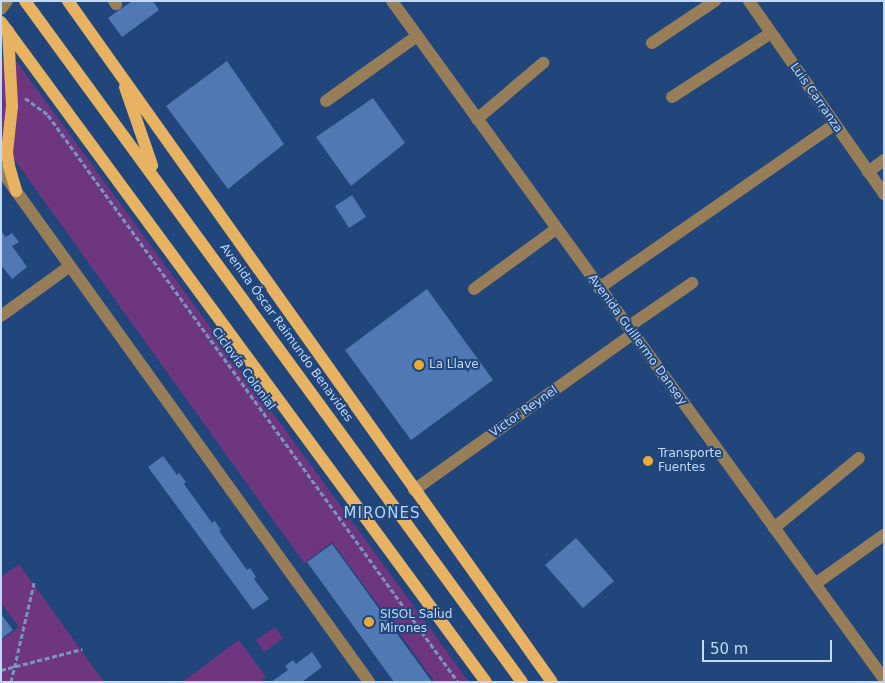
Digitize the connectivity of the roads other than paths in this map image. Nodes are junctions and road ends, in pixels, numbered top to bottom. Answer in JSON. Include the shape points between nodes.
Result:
{"nodes":[{"id":1,"x":7,"y":1,"type":"edge"},
{"id":2,"x":26,"y":1,"type":"edge"},
{"id":3,"x":68,"y":1,"type":"edge"},
{"id":4,"x":392,"y":1,"type":"edge"},
{"id":5,"x":715,"y":1,"type":"edge"},
{"id":6,"x":749,"y":1,"type":"edge"},
{"id":7,"x":1,"y":8,"type":"edge"},
{"id":8,"x":4,"y":27,"type":"edge"},
{"id":9,"x":771,"y":33,"type":"junction"},
{"id":10,"x":417,"y":36,"type":"junction"},
{"id":11,"x":652,"y":43,"type":"dead end"},
{"id":12,"x":543,"y":63,"type":"dead end"},
{"id":13,"x":120,"y":73,"type":"junction"},
{"id":14,"x":672,"y":97,"type":"dead end"},
{"id":15,"x":326,"y":101,"type":"dead end"},
{"id":16,"x":477,"y":119,"type":"junction"},
{"id":17,"x":835,"y":124,"type":"junction"},
{"id":18,"x":884,"y":160,"type":"edge"},
{"id":19,"x":1,"y":170,"type":"edge"},
{"id":20,"x":868,"y":172,"type":"junction"},
{"id":21,"x":156,"y":178,"type":"junction"},
{"id":22,"x":16,"y":191,"type":"junction"},
{"id":23,"x":884,"y":194,"type":"edge"},
{"id":24,"x":556,"y":228,"type":"junction"},
{"id":25,"x":70,"y":266,"type":"junction"},
{"id":26,"x":692,"y":283,"type":"dead end"},
{"id":27,"x":474,"y":288,"type":"dead end"},
{"id":28,"x":599,"y":288,"type":"junction"},
{"id":29,"x":1,"y":316,"type":"edge"},
{"id":30,"x":630,"y":330,"type":"junction"},
{"id":31,"x":859,"y":458,"type":"dead end"},
{"id":32,"x":414,"y":490,"type":"junction"},
{"id":33,"x":774,"y":528,"type":"junction"},
{"id":34,"x":884,"y":535,"type":"edge"},
{"id":35,"x":815,"y":584,"type":"junction"},
{"id":36,"x":884,"y":679,"type":"edge"},
{"id":37,"x":370,"y":682,"type":"edge"},
{"id":38,"x":486,"y":682,"type":"edge"},
{"id":39,"x":522,"y":682,"type":"edge"},
{"id":40,"x":552,"y":682,"type":"edge"}],
"edges":[{"from":1,"to":7,"type":"street"},
{"from":2,"to":21,"type":"main road","name":"Avenida Óscar Raimundo Benavides"},
{"from":3,"to":13,"type":"main road","name":"Avenida Óscar Raimundo Benavides"},
{"from":4,"to":10,"type":"street","name":"Avenida Guillermo Dansey"},
{"from":5,"to":11,"type":"street"},
{"from":6,"to":9,"type":"street","name":"Luis Carranza"},
{"from":8,"to":22,"type":"main road","via":[[12,89],[8,166]]},
{"from":8,"to":38,"type":"main road"},
{"from":9,"to":14,"type":"street"},
{"from":9,"to":17,"type":"street","name":"Luis Carranza"},
{"from":10,"to":15,"type":"street"},
{"from":10,"to":16,"type":"street","name":"Avenida Guillermo Dansey"},
{"from":12,"to":16,"type":"street"},
{"from":13,"to":21,"type":"main road"},
{"from":13,"to":32,"type":"main road","name":"Avenida Óscar Raimundo Benavides"},
{"from":16,"to":24,"type":"street","name":"Avenida Guillermo Dansey"},
{"from":17,"to":20,"type":"street","name":"Luis Carranza"},
{"from":17,"to":28,"type":"street"},
{"from":18,"to":20,"type":"street"},
{"from":19,"to":22,"type":"street"},
{"from":20,"to":23,"type":"street","name":"Luis Carranza"},
{"from":21,"to":39,"type":"main road","name":"Avenida Óscar Raimundo Benavides"},
{"from":22,"to":25,"type":"street"},
{"from":24,"to":27,"type":"street"},
{"from":24,"to":28,"type":"street","name":"Avenida Guillermo Dansey"},
{"from":25,"to":29,"type":"street"},
{"from":25,"to":37,"type":"street"},
{"from":26,"to":30,"type":"street","name":"Victor Reynel"},
{"from":28,"to":30,"type":"street","name":"Avenida Guillermo Dansey"},
{"from":30,"to":32,"type":"street","name":"Victor Reynel"},
{"from":30,"to":33,"type":"street","name":"Avenida Guillermo Dansey"},
{"from":31,"to":33,"type":"street"},
{"from":32,"to":40,"type":"main road","name":"Avenida Óscar Raimundo Benavides"},
{"from":33,"to":35,"type":"street","name":"Avenida Guillermo Dansey"},
{"from":34,"to":35,"type":"street"},
{"from":35,"to":36,"type":"street","name":"Avenida Guillermo Dansey"}]}
